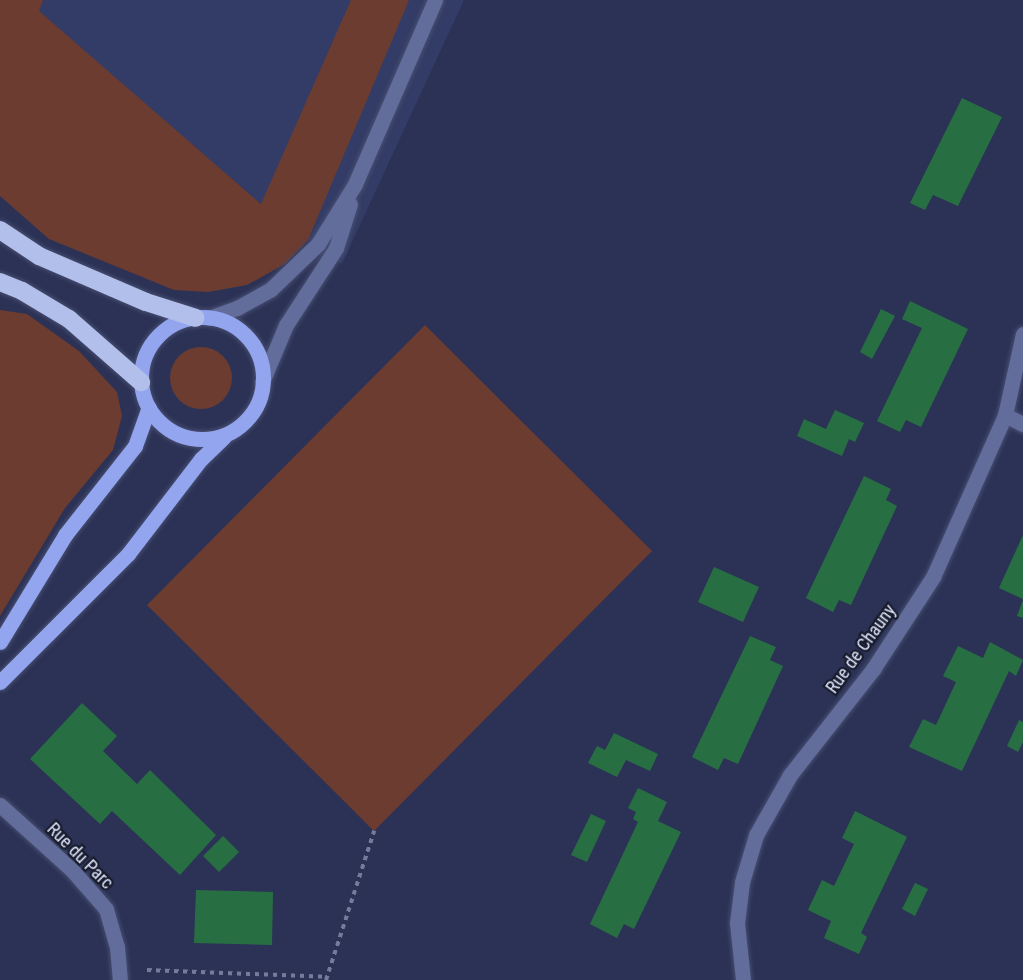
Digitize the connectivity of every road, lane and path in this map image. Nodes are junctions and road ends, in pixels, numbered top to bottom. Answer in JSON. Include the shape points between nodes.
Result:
{"nodes":[{"id":1,"x":435,"y":0,"type":"edge"},
{"id":2,"x":356,"y":184,"type":"junction"},
{"id":3,"x":0,"y":230,"type":"edge"},
{"id":4,"x":0,"y":282,"type":"edge"},
{"id":5,"x":202,"y":318,"type":"junction"},
{"id":6,"x":1023,"y":334,"type":"edge"},
{"id":7,"x":141,"y":382,"type":"junction"},
{"id":8,"x":262,"y":382,"type":"junction"},
{"id":9,"x":148,"y":407,"type":"junction"},
{"id":10,"x":1005,"y":416,"type":"junction"},
{"id":11,"x":1023,"y":424,"type":"edge"},
{"id":12,"x":228,"y":433,"type":"junction"},
{"id":13,"x":0,"y":642,"type":"edge"},
{"id":14,"x":0,"y":682,"type":"edge"},
{"id":15,"x":0,"y":805,"type":"edge"},
{"id":16,"x":374,"y":831,"type":"dead end"},
{"id":17,"x":120,"y":974,"type":"edge"},
{"id":18,"x":326,"y":978,"type":"edge"},
{"id":19,"x":743,"y":980,"type":"edge"}],
"edges":[{"from":1,"to":2,"type":"street"},
{"from":2,"to":5,"type":"street","via":[[318,244],[286,278],[252,300]]},
{"from":2,"to":8,"type":"street","via":[[336,248],[286,325]]},
{"from":3,"to":5,"type":"highway","via":[[39,256],[146,302]]},
{"from":4,"to":7,"type":"highway","via":[[69,319]]},
{"from":5,"to":7,"type":"main road","via":[[178,322],[156,339],[146,355]]},
{"from":5,"to":8,"type":"main road","via":[[227,323],[249,339],[258,356]]},
{"from":6,"to":10,"type":"street","name":"Rue de Chauny"},
{"from":7,"to":9,"type":"main road"},
{"from":8,"to":12,"type":"main road","via":[[255,409]]},
{"from":9,"to":12,"type":"main road","via":[[161,423],[178,434],[198,439]]},
{"from":9,"to":13,"type":"main road","via":[[135,446],[65,535]]},
{"from":10,"to":11,"type":"street"},
{"from":10,"to":19,"type":"street","name":"Rue de Chauny","via":[[949,545],[919,600],[873,669],[790,775],[756,835],[742,882],[736,923]]},
{"from":12,"to":14,"type":"main road","via":[[201,459],[129,554]]},
{"from":15,"to":17,"type":"street","name":"Rue du Parc","via":[[72,870],[106,909]]},
{"from":16,"to":18,"type":"path"},
{"from":17,"to":18,"type":"path"}]}
